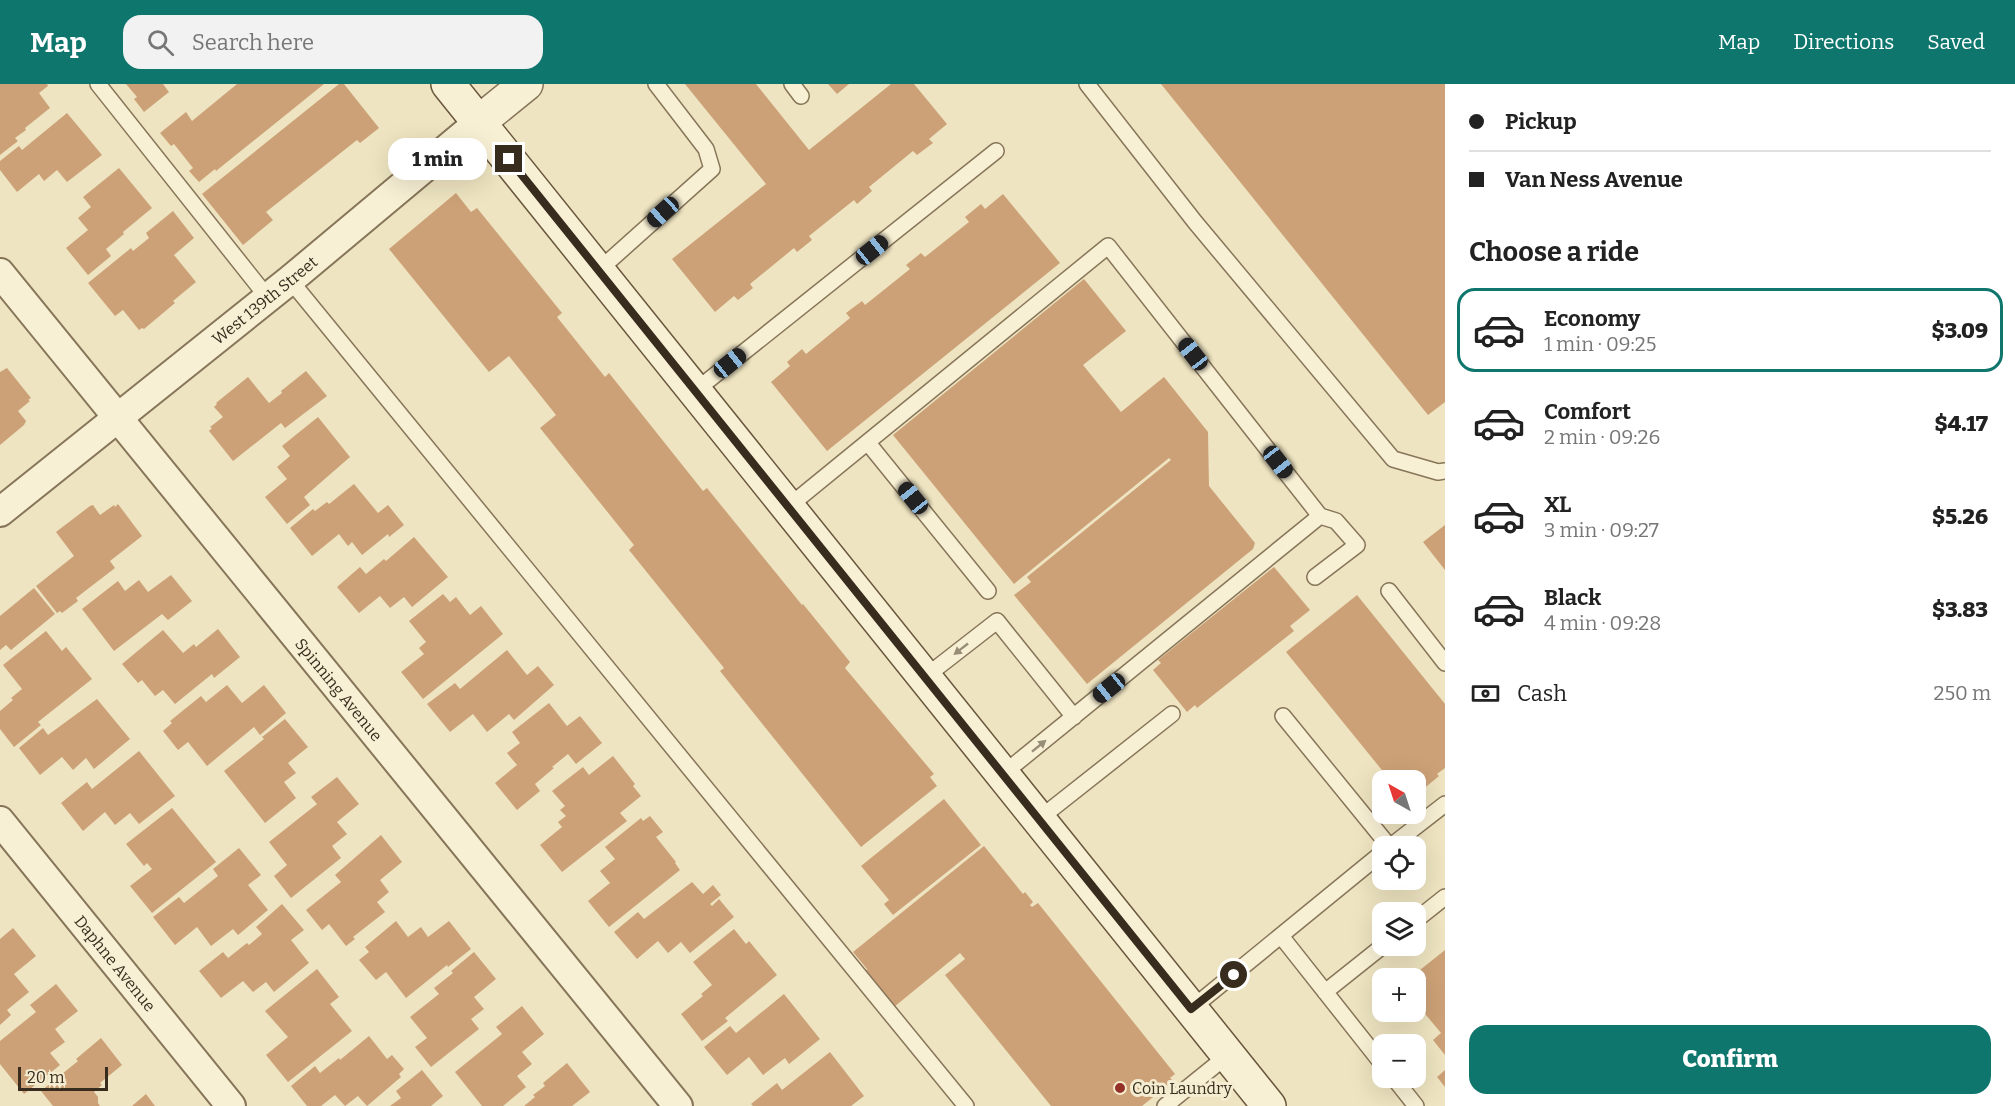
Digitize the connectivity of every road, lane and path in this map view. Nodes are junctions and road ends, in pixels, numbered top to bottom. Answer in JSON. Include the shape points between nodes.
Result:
{"nodes":[{"id":1,"x":98,"y":84,"type":"edge"},
{"id":2,"x":448,"y":84,"type":"edge"},
{"id":3,"x":526,"y":84,"type":"edge"},
{"id":4,"x":656,"y":84,"type":"edge"},
{"id":5,"x":1087,"y":84,"type":"edge"},
{"id":6,"x":479,"y":122,"type":"junction"},
{"id":7,"x":996,"y":151,"type":"dead end"},
{"id":8,"x":598,"y":271,"type":"junction"},
{"id":9,"x":0,"y":273,"type":"edge"},
{"id":10,"x":290,"y":280,"type":"junction"},
{"id":11,"x":268,"y":298,"type":"junction"},
{"id":12,"x":695,"y":392,"type":"junction"},
{"id":13,"x":116,"y":418,"type":"junction"},
{"id":14,"x":868,"y":442,"type":"junction"},
{"id":15,"x":1445,"y":471,"type":"edge"},
{"id":16,"x":788,"y":507,"type":"junction"},
{"id":17,"x":0,"y":512,"type":"edge"},
{"id":18,"x":1320,"y":516,"type":"junction"},
{"id":19,"x":1315,"y":576,"type":"dead end"},
{"id":20,"x":988,"y":591,"type":"dead end"},
{"id":21,"x":1389,"y":591,"type":"dead end"},
{"id":22,"x":1445,"y":663,"type":"edge"},
{"id":23,"x":925,"y":678,"type":"junction"},
{"id":24,"x":1172,"y":714,"type":"dead end"},
{"id":25,"x":1283,"y":716,"type":"dead end"},
{"id":26,"x":1074,"y":717,"type":"junction"},
{"id":27,"x":1003,"y":774,"type":"junction"},
{"id":28,"x":1445,"y":804,"type":"edge"},
{"id":29,"x":1038,"y":819,"type":"junction"},
{"id":30,"x":0,"y":821,"type":"edge"},
{"id":31,"x":1382,"y":836,"type":"edge"},
{"id":32,"x":1403,"y":836,"type":"edge"},
{"id":33,"x":1372,"y":861,"type":"edge"},
{"id":34,"x":1445,"y":897,"type":"edge"},
{"id":35,"x":1426,"y":912,"type":"edge"},
{"id":36,"x":1281,"y":936,"type":"junction"},
{"id":37,"x":1372,"y":955,"type":"edge"},
{"id":38,"x":1325,"y":992,"type":"junction"},
{"id":39,"x":1191,"y":1009,"type":"junction"},
{"id":40,"x":1372,"y":1051,"type":"edge"},
{"id":41,"x":1228,"y":1055,"type":"junction"},
{"id":42,"x":1402,"y":1088,"type":"edge"},
{"id":43,"x":231,"y":1106,"type":"edge"},
{"id":44,"x":678,"y":1106,"type":"edge"},
{"id":45,"x":966,"y":1106,"type":"edge"},
{"id":46,"x":1165,"y":1106,"type":"edge"},
{"id":47,"x":1269,"y":1106,"type":"edge"},
{"id":48,"x":1416,"y":1106,"type":"edge"}],
"edges":[{"from":1,"to":11,"type":"lane"},
{"from":2,"to":6,"type":"main road"},
{"from":3,"to":6,"type":"main road","name":"West 139th Street"},
{"from":4,"to":8,"type":"lane","via":[[706,149],[712,169]]},
{"from":5,"to":15,"type":"lane","via":[[1195,222],[1393,459]]},
{"from":6,"to":8,"type":"main road"},
{"from":6,"to":10,"type":"street","name":"West 139th Street"},
{"from":7,"to":12,"type":"lane"},
{"from":8,"to":12,"type":"main road"},
{"from":9,"to":13,"type":"street","name":"Spinning Avenue"},
{"from":10,"to":11,"type":"street","name":"West 139th Street"},
{"from":10,"to":45,"type":"lane"},
{"from":11,"to":13,"type":"street","name":"West 139th Street"},
{"from":12,"to":16,"type":"main road"},
{"from":13,"to":17,"type":"street","name":"West 139th Street"},
{"from":13,"to":44,"type":"street","name":"Spinning Avenue"},
{"from":14,"to":16,"type":"lane"},
{"from":14,"to":18,"type":"lane","via":[[1108,246]]},
{"from":14,"to":20,"type":"lane"},
{"from":16,"to":23,"type":"main road"},
{"from":18,"to":19,"type":"lane","via":[[1336,521],[1357,545]]},
{"from":18,"to":26,"type":"lane"},
{"from":21,"to":22,"type":"lane"},
{"from":26,"to":23,"type":"lane","one_way":true,"via":[[997,621]]},
{"from":23,"to":27,"type":"main road"},
{"from":24,"to":29,"type":"lane"},
{"from":25,"to":31,"type":"lane"},
{"from":27,"to":26,"type":"lane","one_way":true},
{"from":27,"to":29,"type":"main road"},
{"from":28,"to":32,"type":"lane"},
{"from":29,"to":39,"type":"main road"},
{"from":30,"to":43,"type":"street","name":"Daphne Avenue"},
{"from":33,"to":36,"type":"lane"},
{"from":34,"to":35,"type":"lane"},
{"from":36,"to":38,"type":"lane"},
{"from":36,"to":39,"type":"lane"},
{"from":37,"to":38,"type":"lane"},
{"from":38,"to":40,"type":"lane"},
{"from":39,"to":41,"type":"main road"},
{"from":41,"to":46,"type":"lane"},
{"from":41,"to":47,"type":"main road"},
{"from":42,"to":48,"type":"lane"}]}
